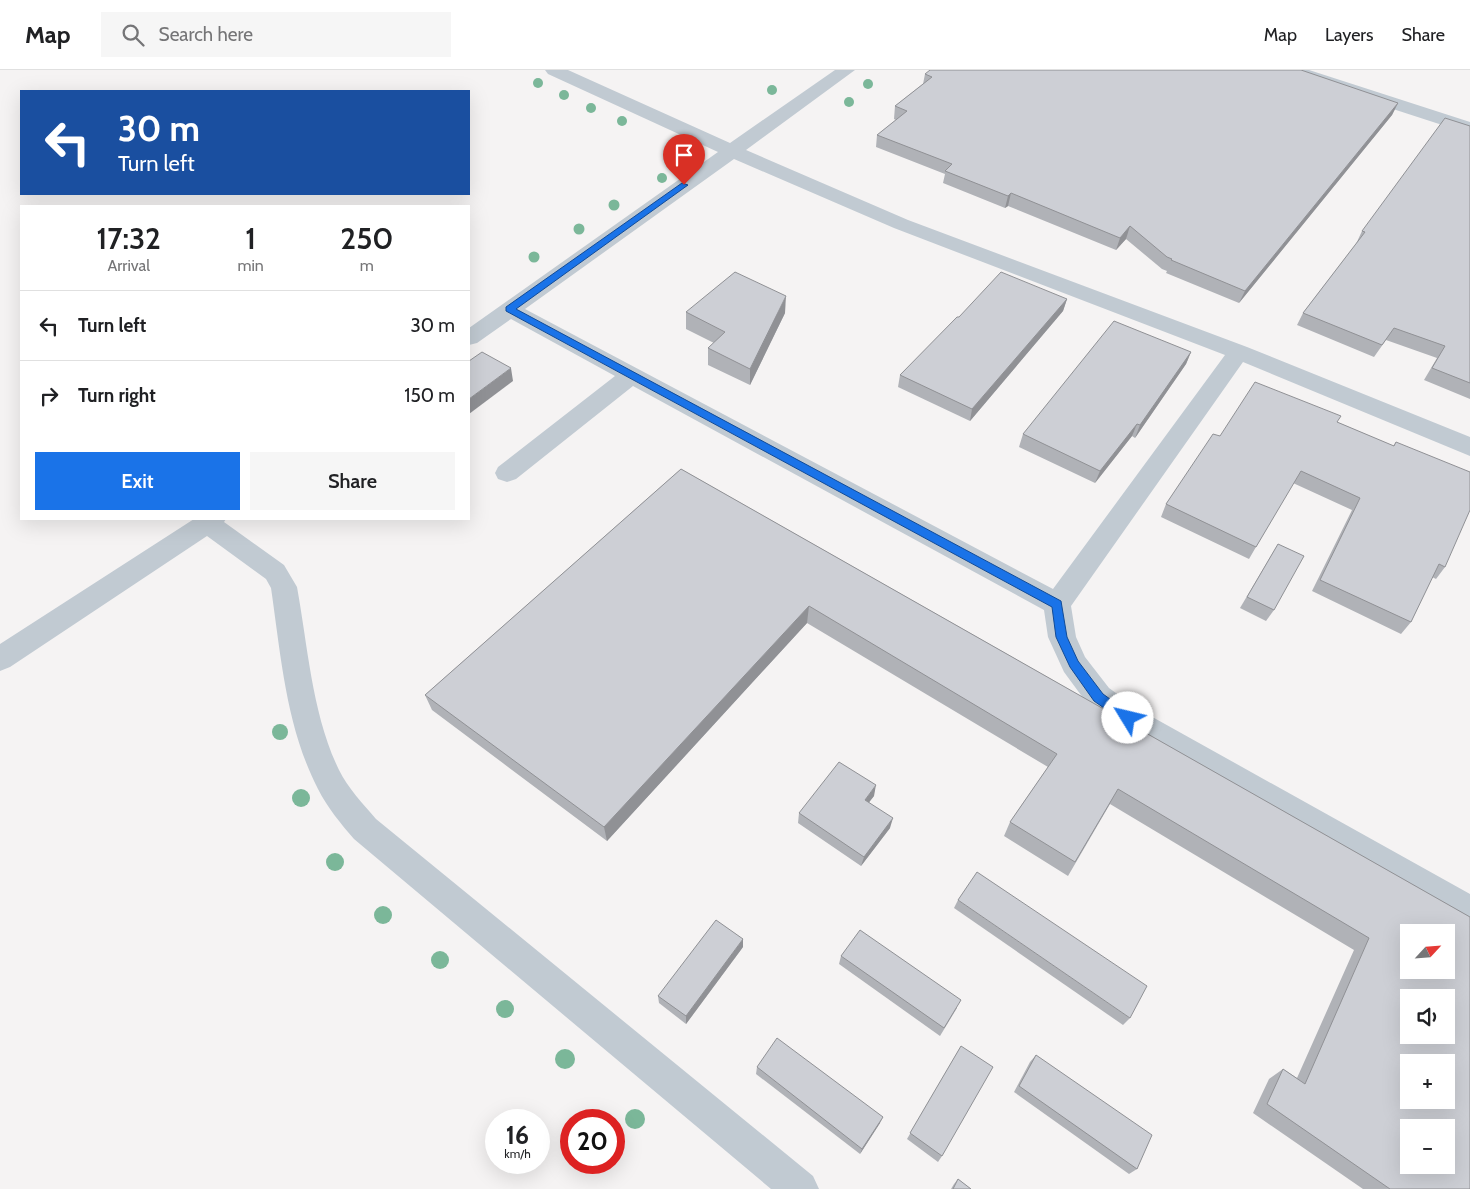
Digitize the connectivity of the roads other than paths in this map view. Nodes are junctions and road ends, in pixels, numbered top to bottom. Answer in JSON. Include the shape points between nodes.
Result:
{"nodes":[{"id":1,"x":554,"y":70,"type":"edge"},
{"id":2,"x":846,"y":70,"type":"edge"},
{"id":3,"x":1291,"y":70,"type":"edge"},
{"id":4,"x":1470,"y":128,"type":"edge"},
{"id":5,"x":732,"y":151,"type":"junction"},
{"id":6,"x":510,"y":309,"type":"junction"},
{"id":7,"x":470,"y":337,"type":"edge"},
{"id":8,"x":1239,"y":352,"type":"junction"},
{"id":9,"x":632,"y":375,"type":"junction"},
{"id":10,"x":1470,"y":447,"type":"edge"},
{"id":11,"x":508,"y":473,"type":"dead end"},
{"id":12,"x":210,"y":521,"type":"edge"},
{"id":13,"x":1057,"y":604,"type":"junction"},
{"id":14,"x":0,"y":659,"type":"edge"},
{"id":15,"x":1470,"y":912,"type":"edge"},
{"id":16,"x":800,"y":1189,"type":"edge"}],
"edges":[{"from":1,"to":5,"type":"street"},
{"from":2,"to":5,"type":"street"},
{"from":3,"to":4,"type":"street"},
{"from":5,"to":6,"type":"street"},
{"from":5,"to":8,"type":"street","via":[[901,224]]},
{"from":6,"to":7,"type":"street"},
{"from":6,"to":9,"type":"street"},
{"from":8,"to":10,"type":"street"},
{"from":8,"to":13,"type":"street"},
{"from":9,"to":11,"type":"street"},
{"from":9,"to":13,"type":"street"},
{"from":12,"to":14,"type":"street"},
{"from":12,"to":16,"type":"street","via":[[275,572],[284,587],[312,735],[329,779],[346,807],[365,829]]},
{"from":13,"to":15,"type":"street","via":[[1062,637],[1074,664],[1098,697],[1128,718]]}]}
